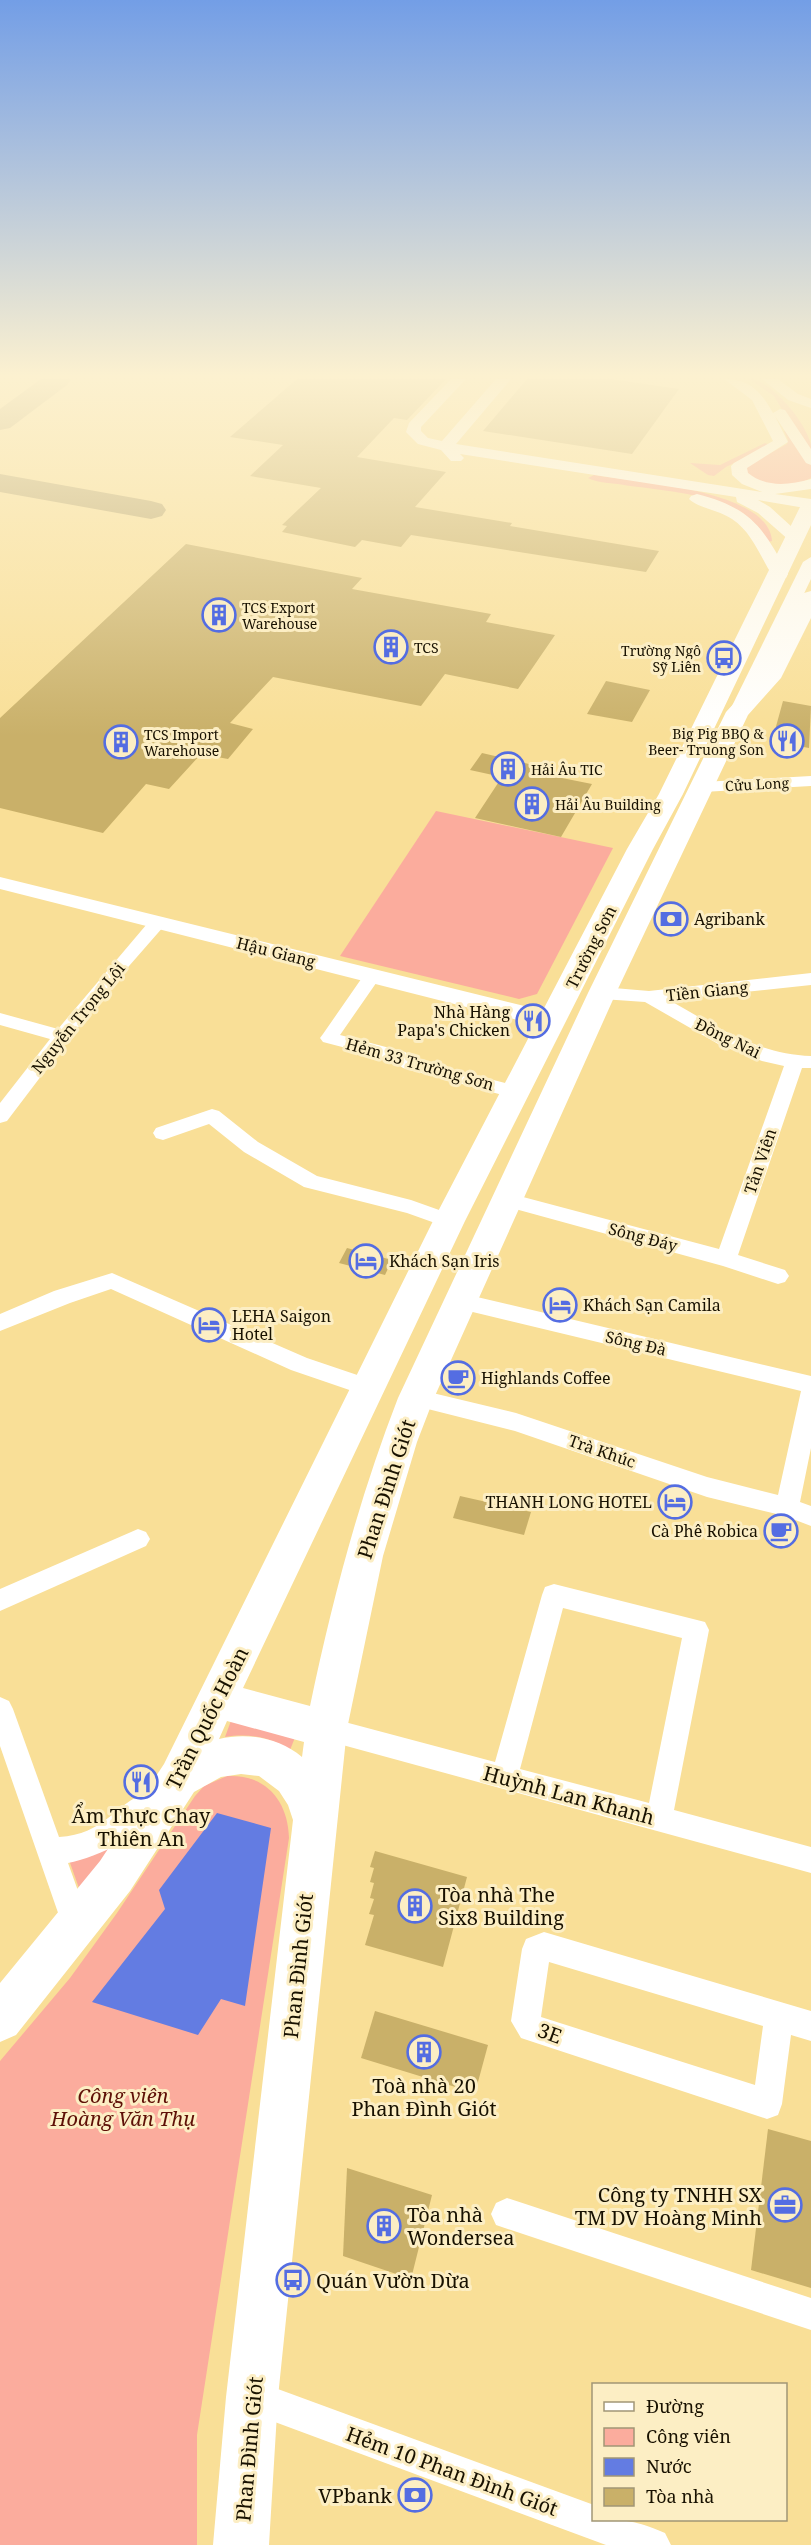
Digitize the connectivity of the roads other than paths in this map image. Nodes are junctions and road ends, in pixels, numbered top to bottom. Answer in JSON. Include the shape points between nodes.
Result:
{"nodes":[{"id":1,"x":691,"y":498,"type":"edge"},
{"id":2,"x":737,"y":498,"type":"edge"},
{"id":3,"x":751,"y":498,"type":"edge"},
{"id":4,"x":810,"y":511,"type":"edge"},
{"id":5,"x":796,"y":538,"type":"junction"},
{"id":6,"x":811,"y":562,"type":"edge"},
{"id":7,"x":780,"y":574,"type":"junction"},
{"id":8,"x":811,"y":597,"type":"edge"},
{"id":9,"x":738,"y":712,"type":"junction"},
{"id":10,"x":811,"y":781,"type":"edge"},
{"id":11,"x":703,"y":787,"type":"junction"},
{"id":12,"x":0,"y":883,"type":"edge"},
{"id":13,"x":158,"y":922,"type":"junction"},
{"id":14,"x":372,"y":976,"type":"junction"},
{"id":15,"x":811,"y":979,"type":"edge"},
{"id":16,"x":602,"y":993,"type":"junction"},
{"id":17,"x":649,"y":997,"type":"junction"},
{"id":18,"x":0,"y":1019,"type":"edge"},
{"id":19,"x":553,"y":1021,"type":"junction"},
{"id":20,"x":62,"y":1036,"type":"junction"},
{"id":21,"x":802,"y":1062,"type":"edge"},
{"id":22,"x":514,"y":1092,"type":"junction"},
{"id":23,"x":0,"y":1116,"type":"edge"},
{"id":24,"x":164,"y":1133,"type":"dead end"},
{"id":25,"x":508,"y":1200,"type":"junction"},
{"id":26,"x":449,"y":1221,"type":"junction"},
{"id":27,"x":726,"y":1259,"type":"junction"},
{"id":28,"x":778,"y":1276,"type":"dead end"},
{"id":29,"x":460,"y":1301,"type":"junction"},
{"id":30,"x":0,"y":1323,"type":"edge"},
{"id":31,"x":811,"y":1385,"type":"edge"},
{"id":32,"x":367,"y":1387,"type":"junction"},
{"id":33,"x":811,"y":1394,"type":"edge"},
{"id":34,"x":416,"y":1398,"type":"junction"},
{"id":35,"x":787,"y":1508,"type":"junction"},
{"id":36,"x":811,"y":1516,"type":"edge"},
{"id":37,"x":138,"y":1539,"type":"dead end"},
{"id":38,"x":0,"y":1600,"type":"edge"},
{"id":39,"x":218,"y":1700,"type":"junction"},
{"id":40,"x":0,"y":1709,"type":"edge"},
{"id":41,"x":326,"y":1729,"type":"junction"},
{"id":42,"x":504,"y":1777,"type":"junction"},
{"id":43,"x":179,"y":1778,"type":"junction"},
{"id":44,"x":659,"y":1820,"type":"junction"},
{"id":45,"x":314,"y":1821,"type":"junction"},
{"id":46,"x":50,"y":1851,"type":"junction"},
{"id":47,"x":811,"y":1860,"type":"edge"},
{"id":48,"x":77,"y":1927,"type":"junction"},
{"id":49,"x":779,"y":2016,"type":"junction"},
{"id":50,"x":0,"y":2019,"type":"edge"},
{"id":51,"x":811,"y":2025,"type":"edge"},
{"id":52,"x":507,"y":2214,"type":"dead end"},
{"id":53,"x":811,"y":2314,"type":"edge"},
{"id":54,"x":252,"y":2397,"type":"junction"},
{"id":55,"x":242,"y":2545,"type":"edge"},
{"id":56,"x":653,"y":2545,"type":"edge"}],
"edges":[{"from":1,"to":7,"type":"street","via":[[740,516],[755,529]]},
{"from":2,"to":5,"type":"street","via":[[755,504]]},
{"from":3,"to":4,"type":"street"},
{"from":4,"to":5,"type":"main road","name":"Trường Sơn"},
{"from":5,"to":7,"type":"main road","name":"Trường Sơn"},
{"from":6,"to":9,"type":"street"},
{"from":7,"to":19,"type":"main road","name":"Trường Sơn"},
{"from":8,"to":9,"type":"main road","name":"Trường Sơn","via":[[770,678]]},
{"from":9,"to":11,"type":"main road","name":"Trường Sơn"},
{"from":10,"to":11,"type":"street","name":"Cửu Long"},
{"from":11,"to":16,"type":"main road","name":"Trường Sơn"},
{"from":12,"to":13,"type":"street","name":"Hậu Giang"},
{"from":13,"to":14,"type":"street","name":"Hậu Giang"},
{"from":13,"to":20,"type":"street","name":"Nguyễn Trọng Lội"},
{"from":14,"to":19,"type":"street","name":"Hậu Giang"},
{"from":14,"to":22,"type":"street","name":"Hẻm 33 Trường Sơn","via":[[329,1038]]},
{"from":15,"to":17,"type":"street","name":"Tiền Giang"},
{"from":16,"to":17,"type":"street","name":"Tiền Giang"},
{"from":16,"to":25,"type":"main road","name":"Trường Sơn"},
{"from":17,"to":21,"type":"street","name":"Đồng Nai","via":[[735,1043],[766,1056]]},
{"from":18,"to":20,"type":"street"},
{"from":19,"to":22,"type":"main road","name":"Trường Sơn"},
{"from":20,"to":23,"type":"street","name":"Nguyễn Trọng Lội"},
{"from":21,"to":27,"type":"street","name":"Tản Viên"},
{"from":22,"to":26,"type":"main road","name":"Trường Sơn"},
{"from":24,"to":26,"type":"street","via":[[212,1116],[251,1147],[311,1182],[411,1207]]},
{"from":25,"to":27,"type":"street","name":"Sông Đáy"},
{"from":25,"to":29,"type":"main road","name":"Trường Sơn"},
{"from":26,"to":32,"type":"main road","name":"Trường Sơn"},
{"from":27,"to":28,"type":"street","name":"Sông Đáy"},
{"from":29,"to":31,"type":"street","name":"Sông Đà"},
{"from":29,"to":34,"type":"main road","name":"Trường Sơn"},
{"from":30,"to":32,"type":"street","via":[[112,1281],[299,1364]]},
{"from":32,"to":39,"type":"main road","name":"Trần Quốc Hoàn"},
{"from":33,"to":35,"type":"street"},
{"from":34,"to":35,"type":"street","name":"Trà Khúc","via":[[516,1422],[707,1487]]},
{"from":34,"to":41,"type":"main road","name":"Phan Đình Giót","via":[[381,1494],[364,1556]]},
{"from":35,"to":36,"type":"street","name":"Trà Khúc"},
{"from":37,"to":38,"type":"street"},
{"from":39,"to":41,"type":"main road"},
{"from":39,"to":43,"type":"main road","name":"Trần Quốc Hoàn"},
{"from":40,"to":46,"type":"street"},
{"from":41,"to":42,"type":"street","name":"Huỳnh Lan Khanh"},
{"from":41,"to":45,"type":"main road","name":"Phan Đình Giót"},
{"from":42,"to":44,"type":"street","name":"Huỳnh Lan Khanh"},
{"from":42,"to":44,"type":"street","via":[[554,1595],[696,1630]]},
{"from":43,"to":45,"type":"main road","via":[[218,1757],[263,1757],[297,1780]]},
{"from":43,"to":46,"type":"street","via":[[108,1836],[73,1850]]},
{"from":43,"to":48,"type":"main road","name":"Trần Quốc Hoàn"},
{"from":44,"to":47,"type":"street","name":"Huỳnh Lan Khanh"},
{"from":45,"to":54,"type":"main road","name":"Phan Đình Giót"},
{"from":46,"to":48,"type":"street"},
{"from":48,"to":50,"type":"main road","name":"Trần Quốc Hoàn"},
{"from":49,"to":49,"type":"street","name":"3E","via":[[544,1946],[536,1949],[526,2021],[531,2028],[767,2104]]},
{"from":49,"to":51,"type":"street","name":"3E"},
{"from":52,"to":53,"type":"street"},
{"from":54,"to":55,"type":"main road","name":"Phan Đình Giót"},
{"from":54,"to":56,"type":"street","name":"Hẻm 10 Phan Đình Giót"}]}
